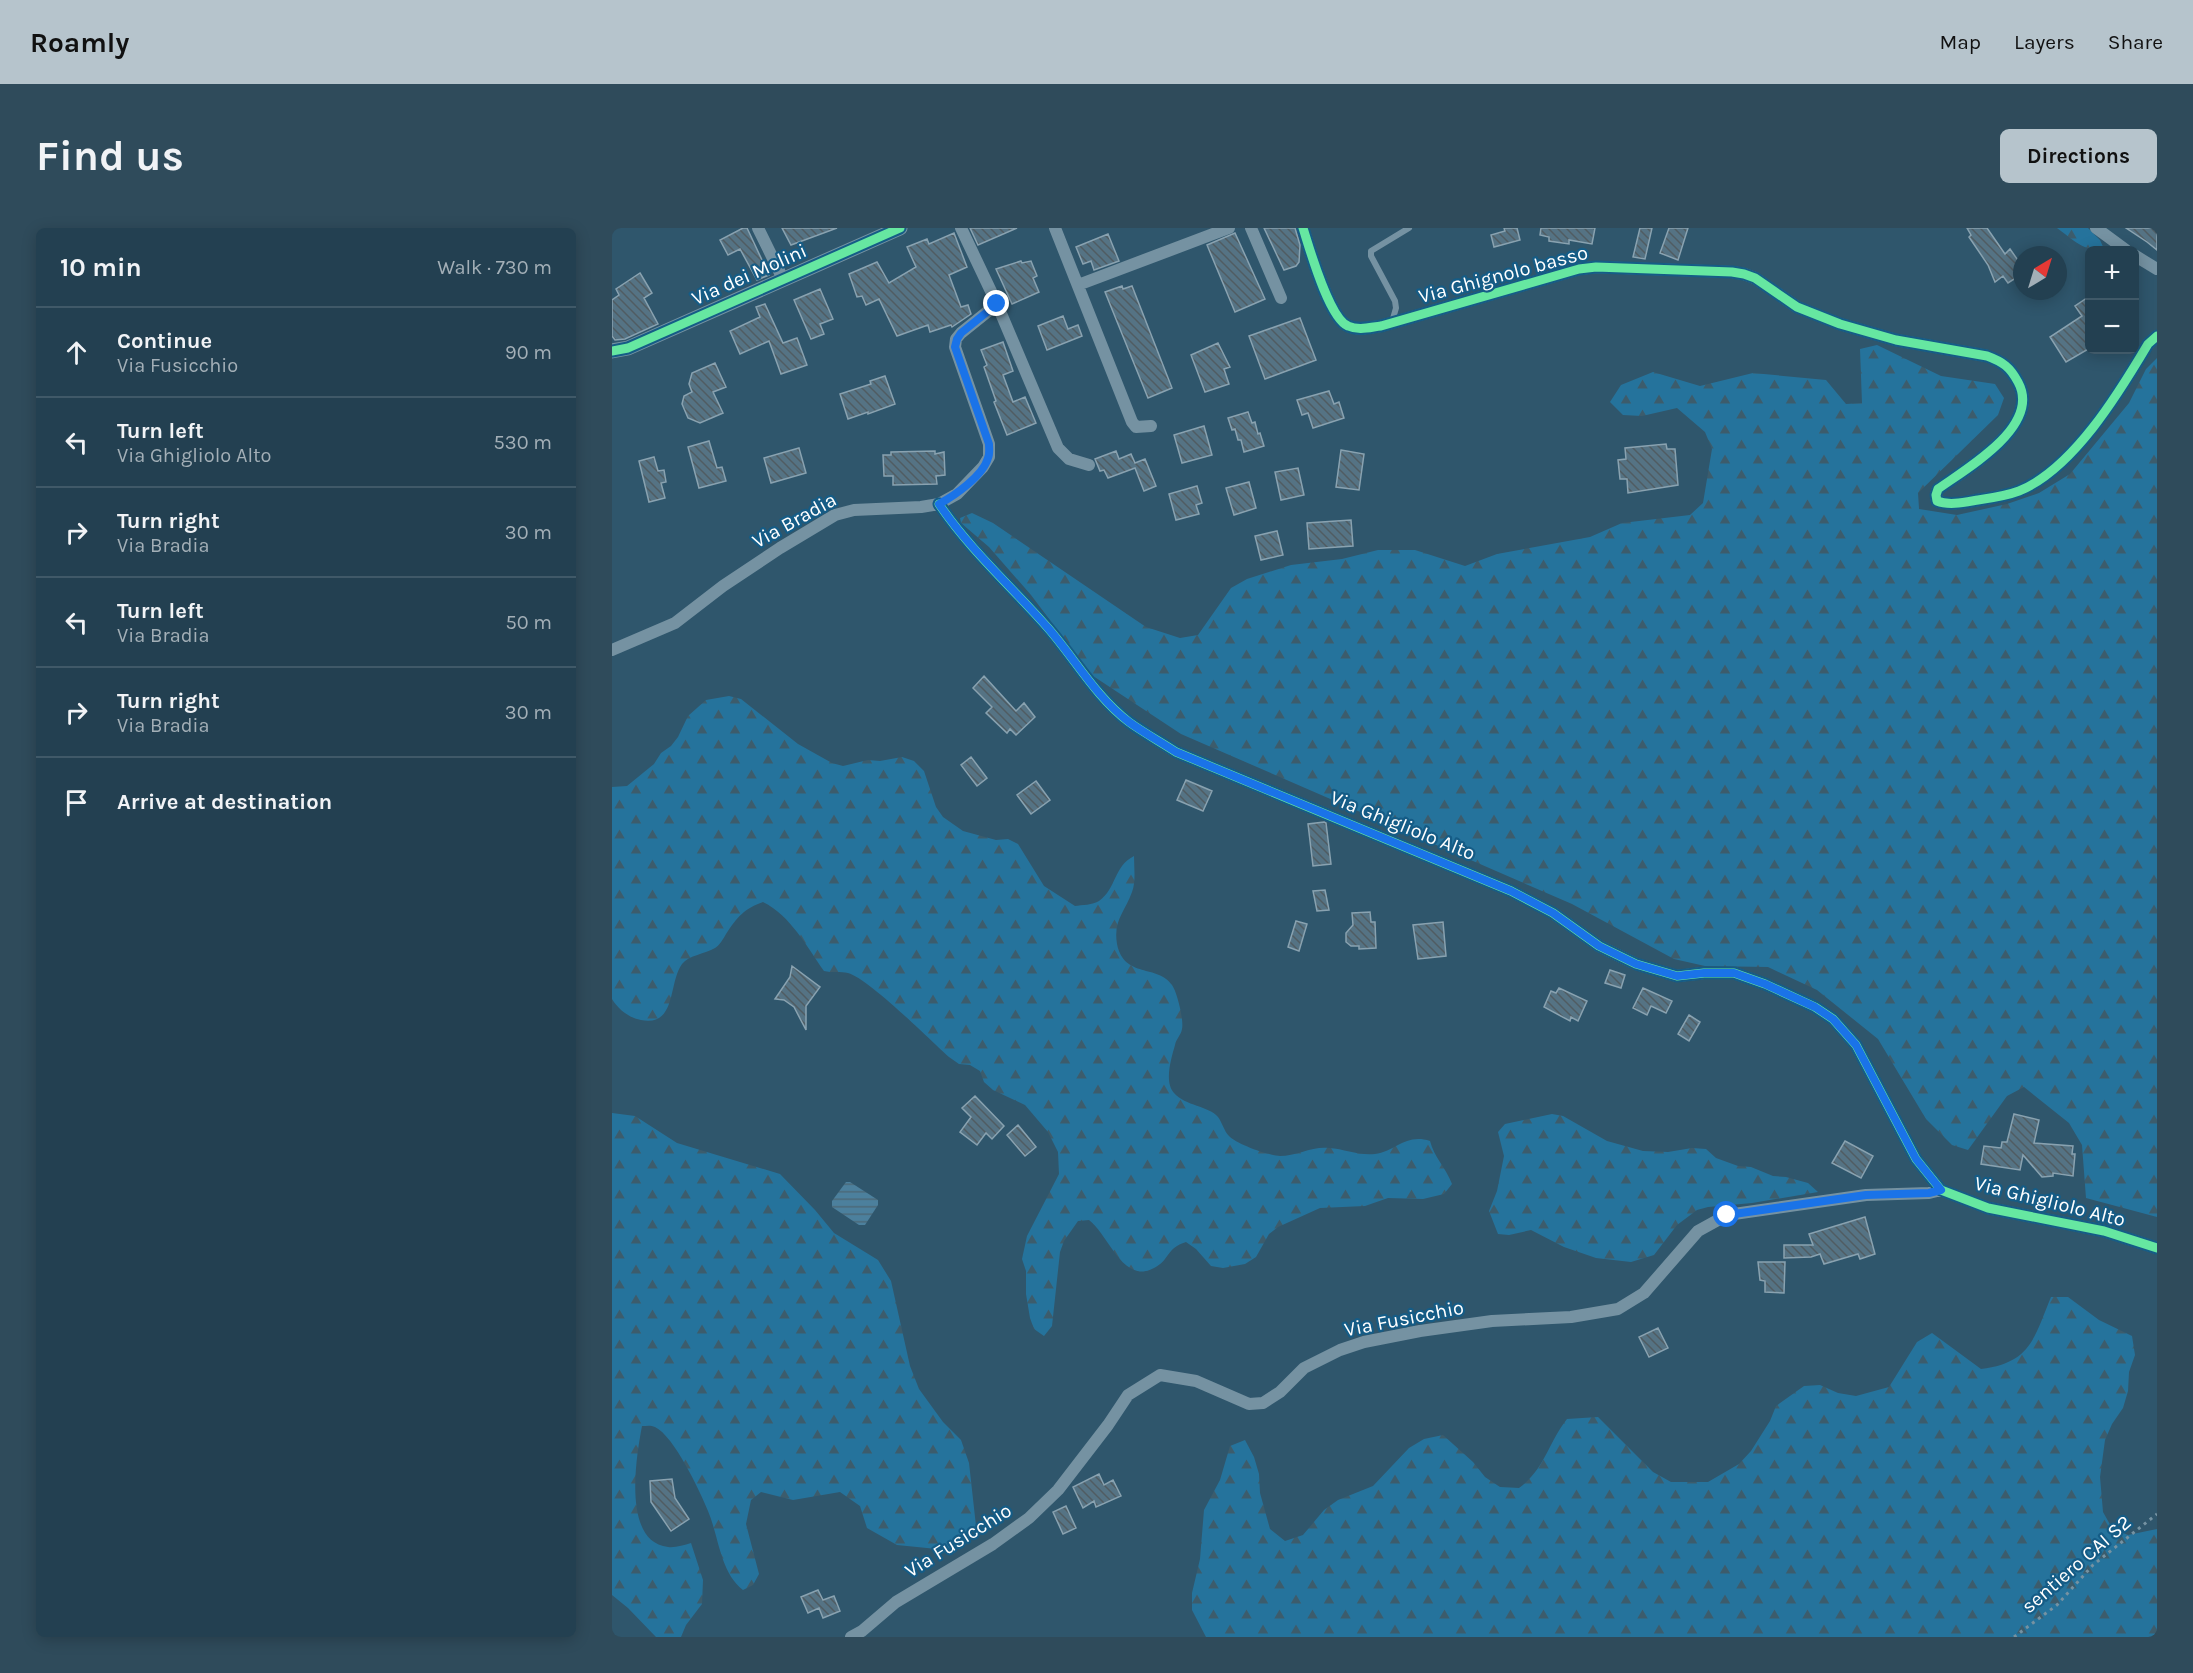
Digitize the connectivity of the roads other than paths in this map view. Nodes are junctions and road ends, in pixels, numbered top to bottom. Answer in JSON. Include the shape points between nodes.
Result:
{"nodes":[{"id":1,"x":758,"y":228,"type":"edge"},
{"id":2,"x":900,"y":228,"type":"edge"},
{"id":3,"x":961,"y":228,"type":"edge"},
{"id":4,"x":1055,"y":228,"type":"edge"},
{"id":5,"x":1229,"y":228,"type":"edge"},
{"id":6,"x":1251,"y":228,"type":"edge"},
{"id":7,"x":1303,"y":228,"type":"edge"},
{"id":8,"x":1409,"y":228,"type":"edge"},
{"id":9,"x":2096,"y":228,"type":"edge"},
{"id":10,"x":2121,"y":246,"type":"edge"},
{"id":11,"x":2139,"y":258,"type":"edge"},
{"id":12,"x":2157,"y":269,"type":"edge"},
{"id":13,"x":783,"y":279,"type":"junction"},
{"id":14,"x":1077,"y":285,"type":"junction"},
{"id":15,"x":1281,"y":298,"type":"dead end"},
{"id":16,"x":997,"y":304,"type":"junction"},
{"id":17,"x":1392,"y":322,"type":"junction"},
{"id":18,"x":2157,"y":336,"type":"edge"},
{"id":19,"x":612,"y":351,"type":"edge"},
{"id":20,"x":1151,"y":426,"type":"dead end"},
{"id":21,"x":1089,"y":465,"type":"dead end"},
{"id":22,"x":939,"y":504,"type":"junction"},
{"id":23,"x":612,"y":650,"type":"edge"},
{"id":24,"x":1941,"y":1190,"type":"junction"},
{"id":25,"x":2157,"y":1248,"type":"edge"},
{"id":26,"x":851,"y":1637,"type":"edge"}],
"edges":[{"from":1,"to":13,"type":"street","name":"Via dei Molini"},
{"from":2,"to":13,"type":"street","name":"Via dei Molini"},
{"from":3,"to":16,"type":"street"},
{"from":4,"to":14,"type":"street"},
{"from":5,"to":14,"type":"street"},
{"from":6,"to":15,"type":"street"},
{"from":7,"to":17,"type":"street","name":"Via Ghignolo basso","via":[[1339,320],[1349,327],[1362,328]]},
{"from":8,"to":17,"type":"lane","via":[[1371,251],[1395,302]]},
{"from":9,"to":10,"type":"street"},
{"from":11,"to":12,"type":"street"},
{"from":13,"to":19,"type":"street","name":"Via dei Molini","via":[[628,348]]},
{"from":14,"to":20,"type":"street","via":[[1132,422],[1136,427]]},
{"from":16,"to":21,"type":"street","via":[[1059,448],[1069,459]]},
{"from":16,"to":22,"type":"street","name":"Via Bradia","via":[[961,333],[955,347],[989,444],[989,457],[957,494]]},
{"from":17,"to":18,"type":"street","name":"Via Ghignolo basso","via":[[1579,269],[1732,272],[1755,278],[1797,307],[1840,324],[1896,340],[1987,356],[2008,366],[2023,398],[2019,415],[1998,445],[1938,489],[1937,501],[1942,503],[2019,491],[2047,474],[2106,412],[2148,344]]},
{"from":22,"to":23,"type":"street","name":"Via Bradia","via":[[835,515],[723,586],[675,623]]},
{"from":22,"to":24,"type":"street","name":"Via Ghigliolo Alto","via":[[1050,630],[1094,687],[1128,722],[1176,752],[1511,891],[1553,913],[1599,946],[1636,964],[1677,976],[1734,973],[1795,998],[1833,1019],[1856,1045],[1916,1159]]},
{"from":24,"to":25,"type":"street","name":"Via Ghigliolo Alto","via":[[1988,1208],[2104,1231]]},
{"from":24,"to":26,"type":"street","name":"Via Fusicchio","via":[[1866,1195],[1727,1215],[1698,1231],[1644,1293],[1618,1309],[1571,1317],[1492,1321],[1364,1342],[1304,1368],[1263,1403],[1249,1404],[1196,1381],[1161,1375],[1128,1395],[1058,1490],[1029,1518],[896,1602]]}]}
